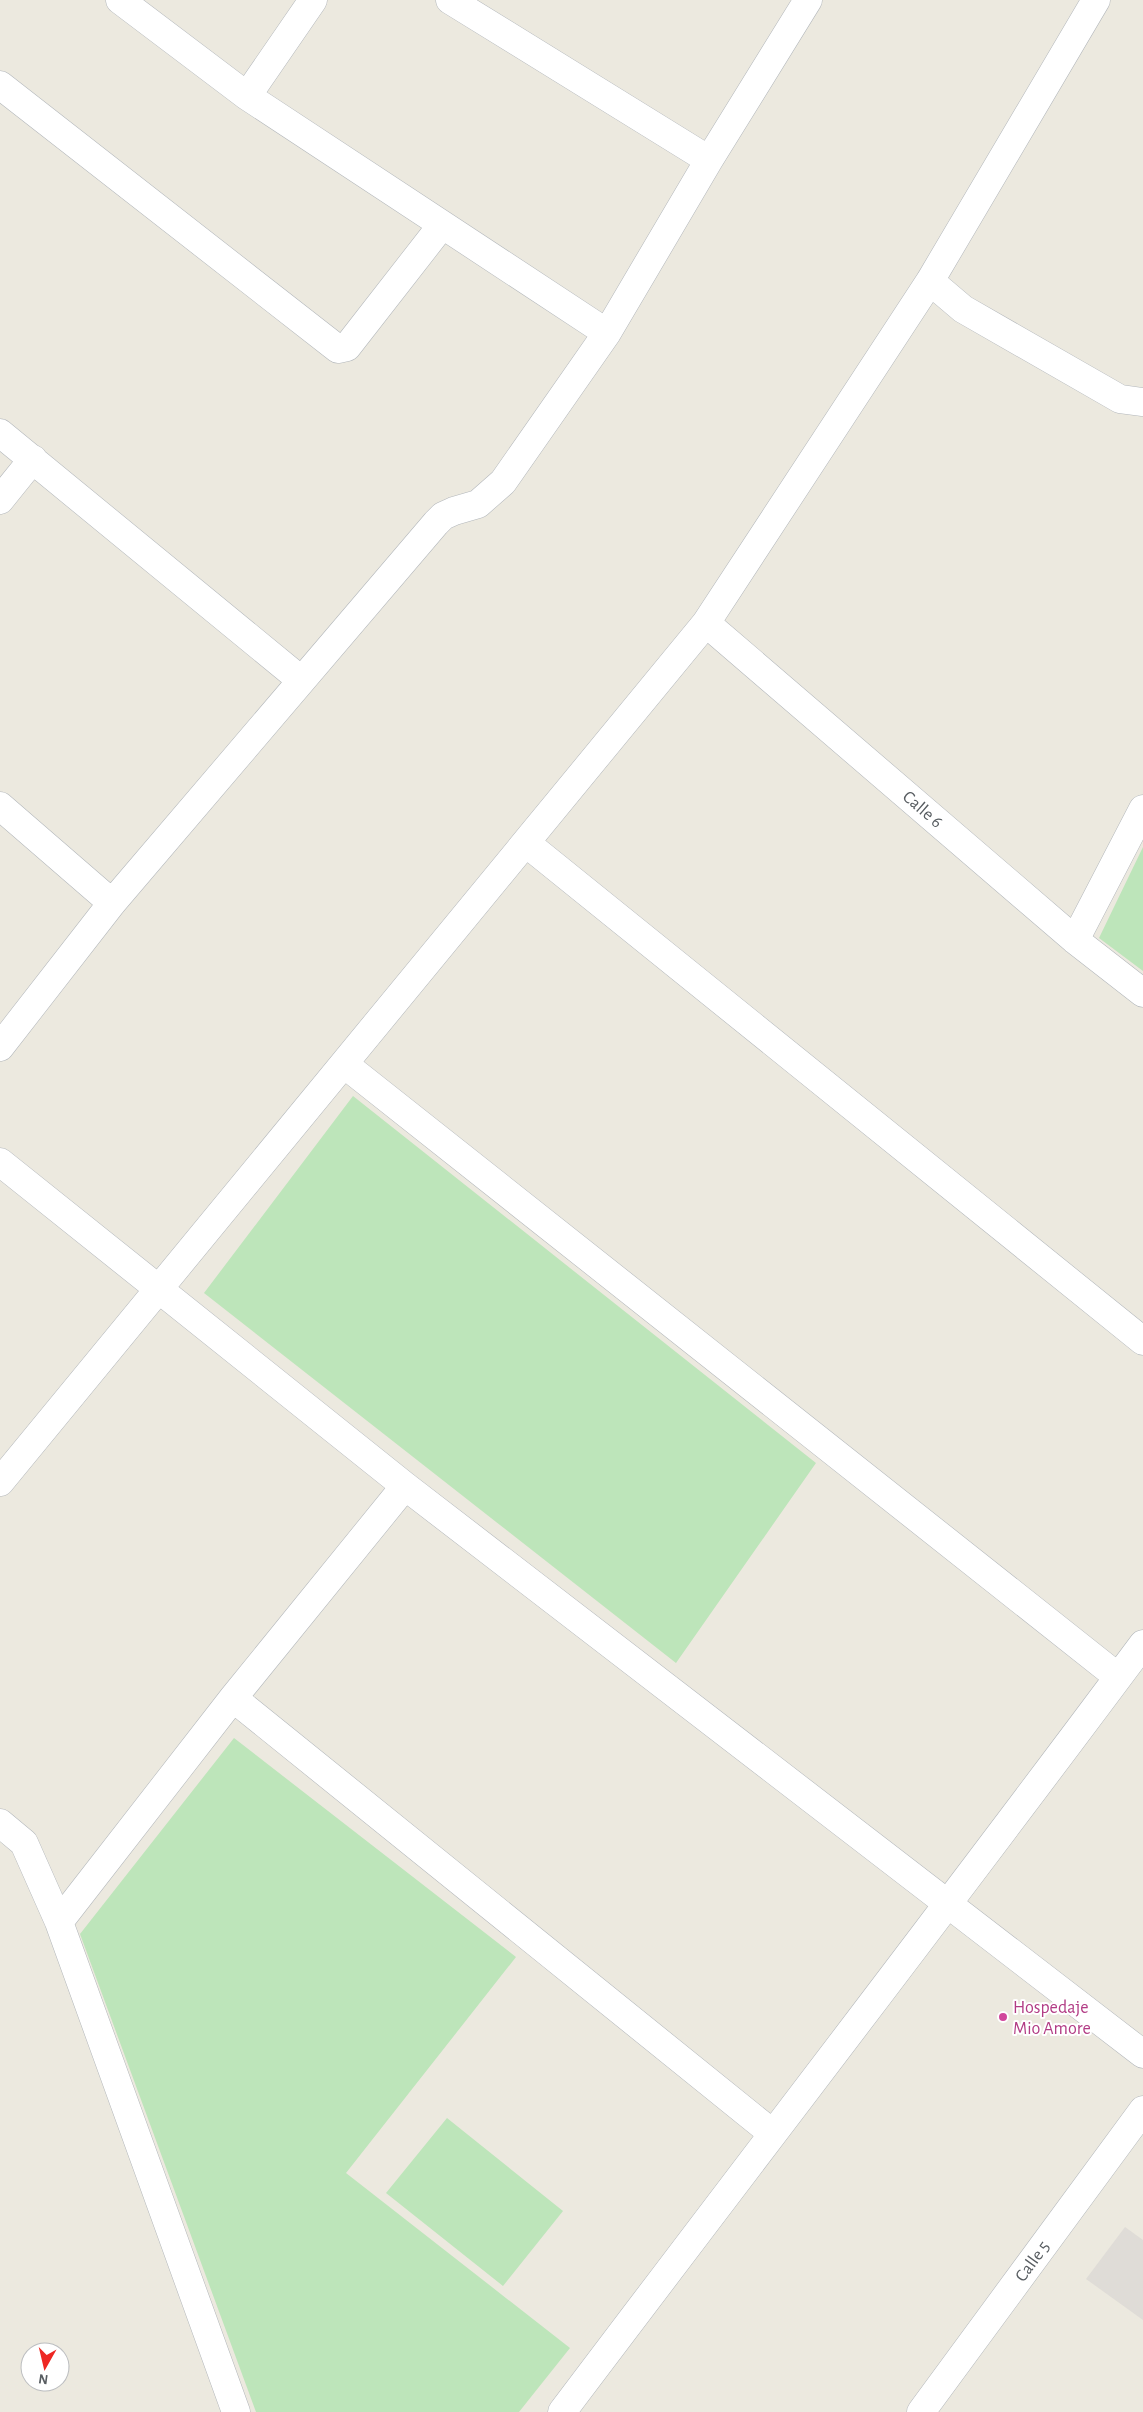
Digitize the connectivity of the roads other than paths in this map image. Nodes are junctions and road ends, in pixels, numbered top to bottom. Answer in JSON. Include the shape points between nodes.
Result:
{"nodes":[{"id":1,"x":120,"y":0,"type":"edge"},
{"id":2,"x":313,"y":0,"type":"edge"},
{"id":3,"x":450,"y":0,"type":"edge"},
{"id":4,"x":808,"y":0,"type":"edge"},
{"id":5,"x":1096,"y":0,"type":"edge"},
{"id":6,"x":0,"y":85,"type":"edge"},
{"id":7,"x":247,"y":96,"type":"junction"},
{"id":8,"x":708,"y":160,"type":"junction"},
{"id":9,"x":442,"y":225,"type":"junction"},
{"id":10,"x":930,"y":281,"type":"junction"},
{"id":11,"x":607,"y":333,"type":"junction"},
{"id":12,"x":1143,"y":402,"type":"edge"},
{"id":13,"x":0,"y":433,"type":"edge"},
{"id":14,"x":33,"y":459,"type":"junction"},
{"id":15,"x":0,"y":500,"type":"edge"},
{"id":16,"x":706,"y":623,"type":"junction"},
{"id":17,"x":301,"y":680,"type":"junction"},
{"id":18,"x":0,"y":806,"type":"edge"},
{"id":19,"x":1143,"y":809,"type":"edge"},
{"id":20,"x":526,"y":843,"type":"junction"},
{"id":21,"x":112,"y":903,"type":"junction"},
{"id":22,"x":1075,"y":940,"type":"junction"},
{"id":23,"x":1143,"y":993,"type":"edge"},
{"id":24,"x":0,"y":1046,"type":"edge"},
{"id":25,"x":344,"y":1064,"type":"junction"},
{"id":26,"x":0,"y":1162,"type":"edge"},
{"id":27,"x":160,"y":1290,"type":"junction"},
{"id":28,"x":1143,"y":1341,"type":"edge"},
{"id":29,"x":0,"y":1482,"type":"edge"},
{"id":30,"x":405,"y":1486,"type":"junction"},
{"id":31,"x":1143,"y":1644,"type":"edge"},
{"id":32,"x":1118,"y":1678,"type":"junction"},
{"id":33,"x":233,"y":1698,"type":"junction"},
{"id":34,"x":0,"y":1823,"type":"edge"},
{"id":35,"x":948,"y":1906,"type":"junction"},
{"id":36,"x":59,"y":1922,"type":"junction"},
{"id":37,"x":1143,"y":2054,"type":"edge"},
{"id":38,"x":1143,"y":2110,"type":"edge"},
{"id":39,"x":772,"y":2133,"type":"junction"},
{"id":40,"x":236,"y":2412,"type":"edge"},
{"id":41,"x":562,"y":2412,"type":"edge"},
{"id":42,"x":920,"y":2412,"type":"edge"}],
"edges":[{"from":1,"to":7,"type":"street"},
{"from":2,"to":7,"type":"street"},
{"from":3,"to":8,"type":"street"},
{"from":4,"to":8,"type":"street"},
{"from":5,"to":10,"type":"street"},
{"from":6,"to":9,"type":"street","via":[[338,349],[347,347]]},
{"from":7,"to":9,"type":"street"},
{"from":8,"to":11,"type":"street"},
{"from":9,"to":11,"type":"street"},
{"from":10,"to":12,"type":"street","via":[[962,309],[1120,399]]},
{"from":10,"to":16,"type":"street"},
{"from":11,"to":17,"type":"street","via":[[503,482],[478,504],[443,516]]},
{"from":13,"to":14,"type":"street"},
{"from":14,"to":15,"type":"street"},
{"from":14,"to":17,"type":"street"},
{"from":16,"to":20,"type":"street"},
{"from":16,"to":22,"type":"street","name":"Calle 6"},
{"from":17,"to":21,"type":"street"},
{"from":18,"to":21,"type":"street"},
{"from":19,"to":22,"type":"street"},
{"from":20,"to":25,"type":"street"},
{"from":20,"to":28,"type":"street"},
{"from":21,"to":24,"type":"street"},
{"from":22,"to":23,"type":"street","name":"Calle 6"},
{"from":25,"to":27,"type":"street"},
{"from":25,"to":32,"type":"street"},
{"from":26,"to":27,"type":"street"},
{"from":27,"to":29,"type":"street"},
{"from":27,"to":30,"type":"street"},
{"from":30,"to":33,"type":"street"},
{"from":30,"to":35,"type":"street"},
{"from":31,"to":32,"type":"street"},
{"from":32,"to":35,"type":"street"},
{"from":33,"to":36,"type":"street"},
{"from":33,"to":39,"type":"street"},
{"from":34,"to":36,"type":"street","via":[[24,1843]]},
{"from":35,"to":37,"type":"street"},
{"from":35,"to":39,"type":"street"},
{"from":36,"to":40,"type":"street"},
{"from":38,"to":42,"type":"street","name":"Calle 5"},
{"from":39,"to":41,"type":"street"}]}
